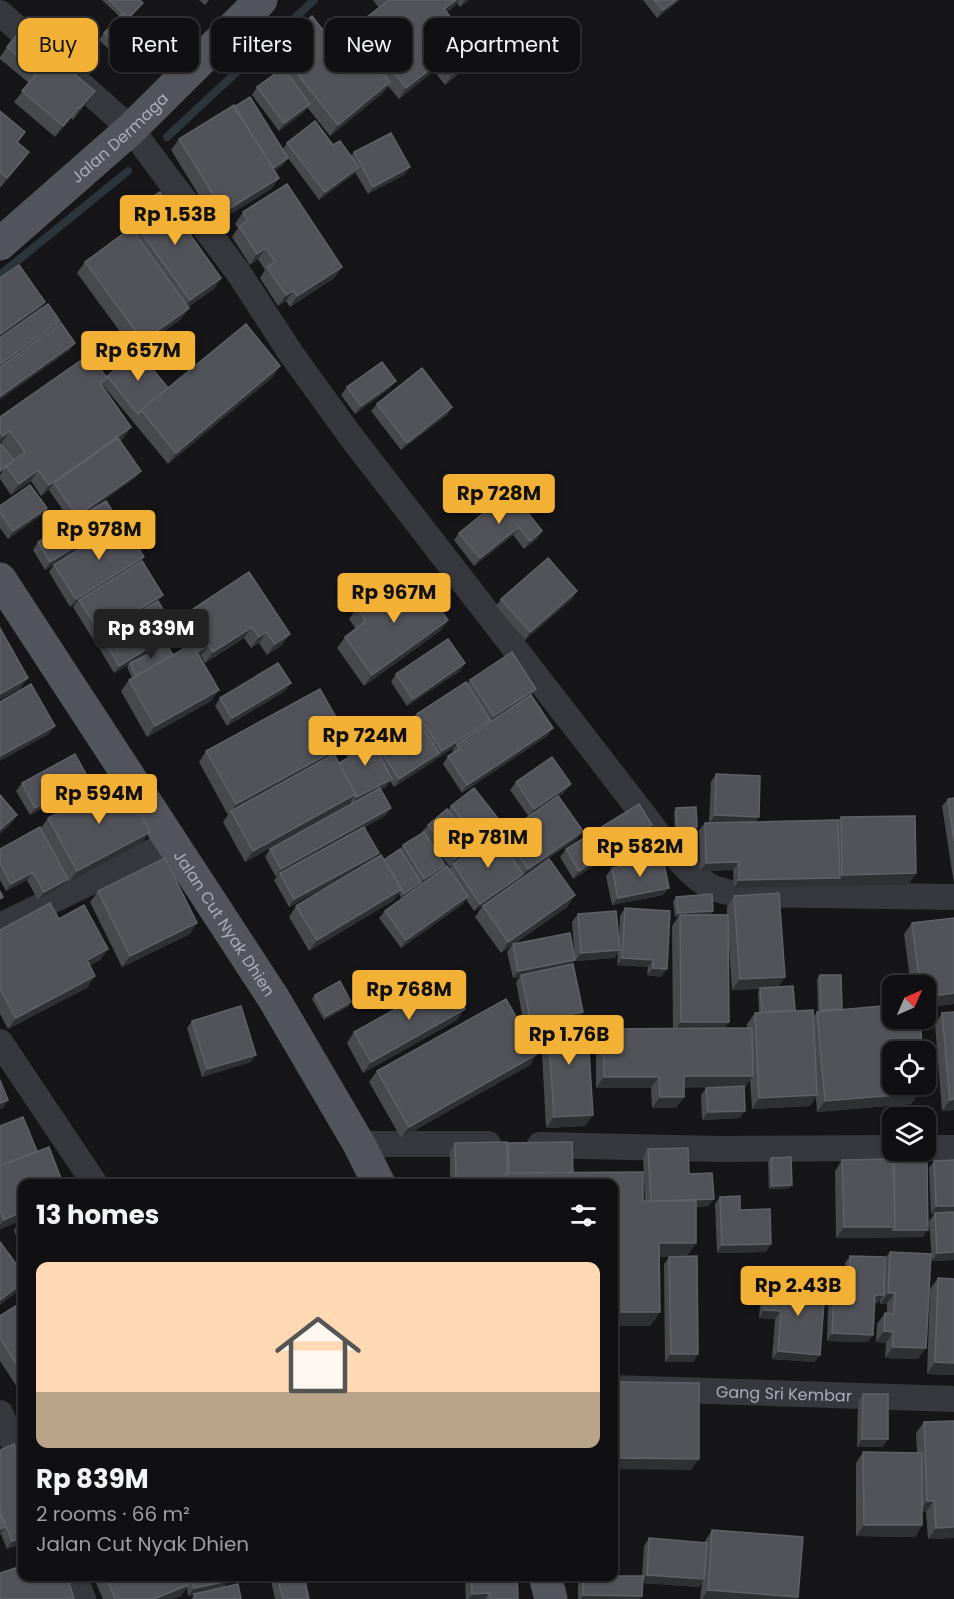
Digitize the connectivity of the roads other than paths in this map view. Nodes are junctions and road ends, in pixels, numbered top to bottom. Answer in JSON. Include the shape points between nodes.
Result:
{"nodes":[{"id":1,"x":261,"y":0,"type":"edge"},
{"id":2,"x":0,"y":14,"type":"edge"},
{"id":3,"x":131,"y":129,"type":"junction"},
{"id":4,"x":0,"y":244,"type":"edge"},
{"id":5,"x":0,"y":579,"type":"edge"},
{"id":6,"x":172,"y":842,"type":"junction"},
{"id":7,"x":954,"y":897,"type":"edge"},
{"id":8,"x":0,"y":926,"type":"edge"},
{"id":9,"x":0,"y":1042,"type":"edge"},
{"id":10,"x":359,"y":1144,"type":"junction"},
{"id":11,"x":882,"y":1148,"type":"edge"},
{"id":12,"x":936,"y":1148,"type":"edge"},
{"id":13,"x":954,"y":1148,"type":"edge"},
{"id":14,"x":92,"y":1179,"type":"edge"},
{"id":15,"x":376,"y":1179,"type":"edge"},
{"id":16,"x":618,"y":1388,"type":"edge"},
{"id":17,"x":954,"y":1400,"type":"edge"},
{"id":18,"x":6,"y":1413,"type":"edge"},
{"id":19,"x":18,"y":1449,"type":"edge"},
{"id":20,"x":76,"y":1581,"type":"edge"},
{"id":21,"x":546,"y":1581,"type":"edge"},
{"id":22,"x":83,"y":1599,"type":"edge"},
{"id":23,"x":551,"y":1599,"type":"edge"}],
"edges":[{"from":1,"to":3,"type":"main road","name":"Jalan Dermaga"},
{"from":2,"to":3,"type":"street"},
{"from":3,"to":4,"type":"main road","name":"Jalan Dermaga"},
{"from":3,"to":7,"type":"street","via":[[238,272],[352,438],[654,828],[699,879],[738,894]]},
{"from":5,"to":6,"type":"main road","name":"Jalan Cut Nyak Dhien"},
{"from":6,"to":8,"type":"street"},
{"from":6,"to":10,"type":"main road","name":"Jalan Cut Nyak Dhien","via":[[274,999]]},
{"from":9,"to":14,"type":"street"},
{"from":10,"to":11,"type":"street"},
{"from":10,"to":15,"type":"main road","name":"Jalan Cut Nyak Dhien"},
{"from":12,"to":13,"type":"street"},
{"from":16,"to":17,"type":"street","name":"Gang Sri Kembar"},
{"from":18,"to":19,"type":"street"},
{"from":20,"to":22,"type":"street"},
{"from":21,"to":23,"type":"main road"}]}
